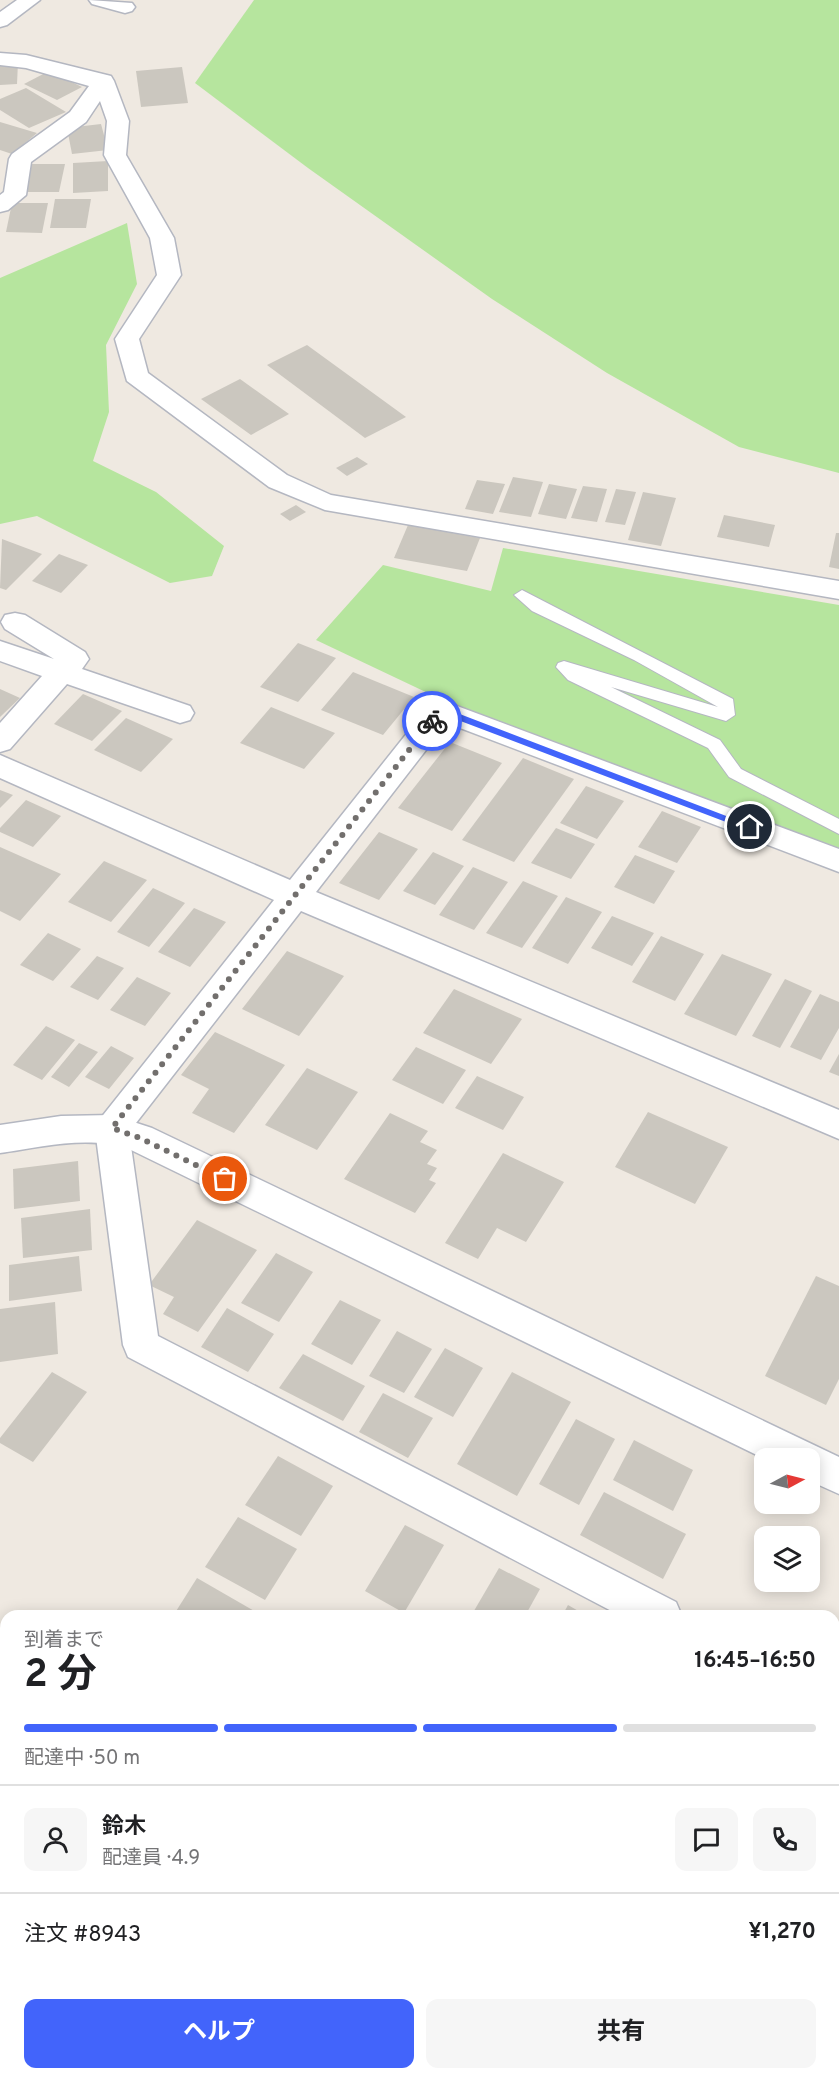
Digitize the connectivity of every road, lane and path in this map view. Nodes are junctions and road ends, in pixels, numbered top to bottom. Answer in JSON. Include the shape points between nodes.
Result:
{"nodes":[{"id":1,"x":30,"y":0,"type":"edge"},
{"id":2,"x":99,"y":0,"type":"edge"},
{"id":3,"x":125,"y":7,"type":"dead end"},
{"id":4,"x":0,"y":21,"type":"edge"},
{"id":5,"x":0,"y":59,"type":"edge"},
{"id":6,"x":104,"y":81,"type":"junction"},
{"id":7,"x":0,"y":205,"type":"edge"},
{"id":8,"x":839,"y":590,"type":"edge"},
{"id":9,"x":522,"y":595,"type":"dead end"},
{"id":10,"x":15,"y":622,"type":"dead end"},
{"id":11,"x":0,"y":651,"type":"edge"},
{"id":12,"x":63,"y":672,"type":"junction"},
{"id":13,"x":180,"y":713,"type":"dead end"},
{"id":14,"x":0,"y":742,"type":"edge"},
{"id":15,"x":0,"y":766,"type":"edge"},
{"id":16,"x":839,"y":827,"type":"edge"},
{"id":17,"x":839,"y":861,"type":"edge"},
{"id":18,"x":295,"y":896,"type":"junction"},
{"id":19,"x":839,"y":1125,"type":"edge"},
{"id":20,"x":112,"y":1128,"type":"junction"},
{"id":21,"x":0,"y":1139,"type":"edge"},
{"id":22,"x":781,"y":1448,"type":"edge"},
{"id":23,"x":820,"y":1467,"type":"edge"},
{"id":24,"x":839,"y":1476,"type":"edge"},
{"id":25,"x":650,"y":1610,"type":"edge"}],
"edges":[{"from":1,"to":4,"type":"street"},
{"from":2,"to":3,"type":"street"},
{"from":5,"to":6,"type":"street","via":[[44,66],[83,80]]},
{"from":6,"to":7,"type":"street","via":[[78,117],[20,159],[15,195]]},
{"from":6,"to":8,"type":"street","via":[[118,121],[115,155],[162,238],[169,275],[127,339],[136,376],[278,481],[325,502]]},
{"from":9,"to":16,"type":"lane","via":[[538,607],[727,703],[726,715],[564,667],[574,676],[714,744],[735,773]]},
{"from":10,"to":12,"type":"street","via":[[75,659]]},
{"from":11,"to":12,"type":"street"},
{"from":12,"to":13,"type":"street"},
{"from":12,"to":14,"type":"street"},
{"from":15,"to":18,"type":"street"},
{"from":17,"to":18,"type":"street","via":[[441,710]]},
{"from":18,"to":19,"type":"street"},
{"from":18,"to":20,"type":"street"},
{"from":20,"to":21,"type":"street"},
{"from":20,"to":22,"type":"street","via":[[140,1138]]},
{"from":20,"to":25,"type":"street","via":[[141,1345]]},
{"from":23,"to":24,"type":"street"}]}
